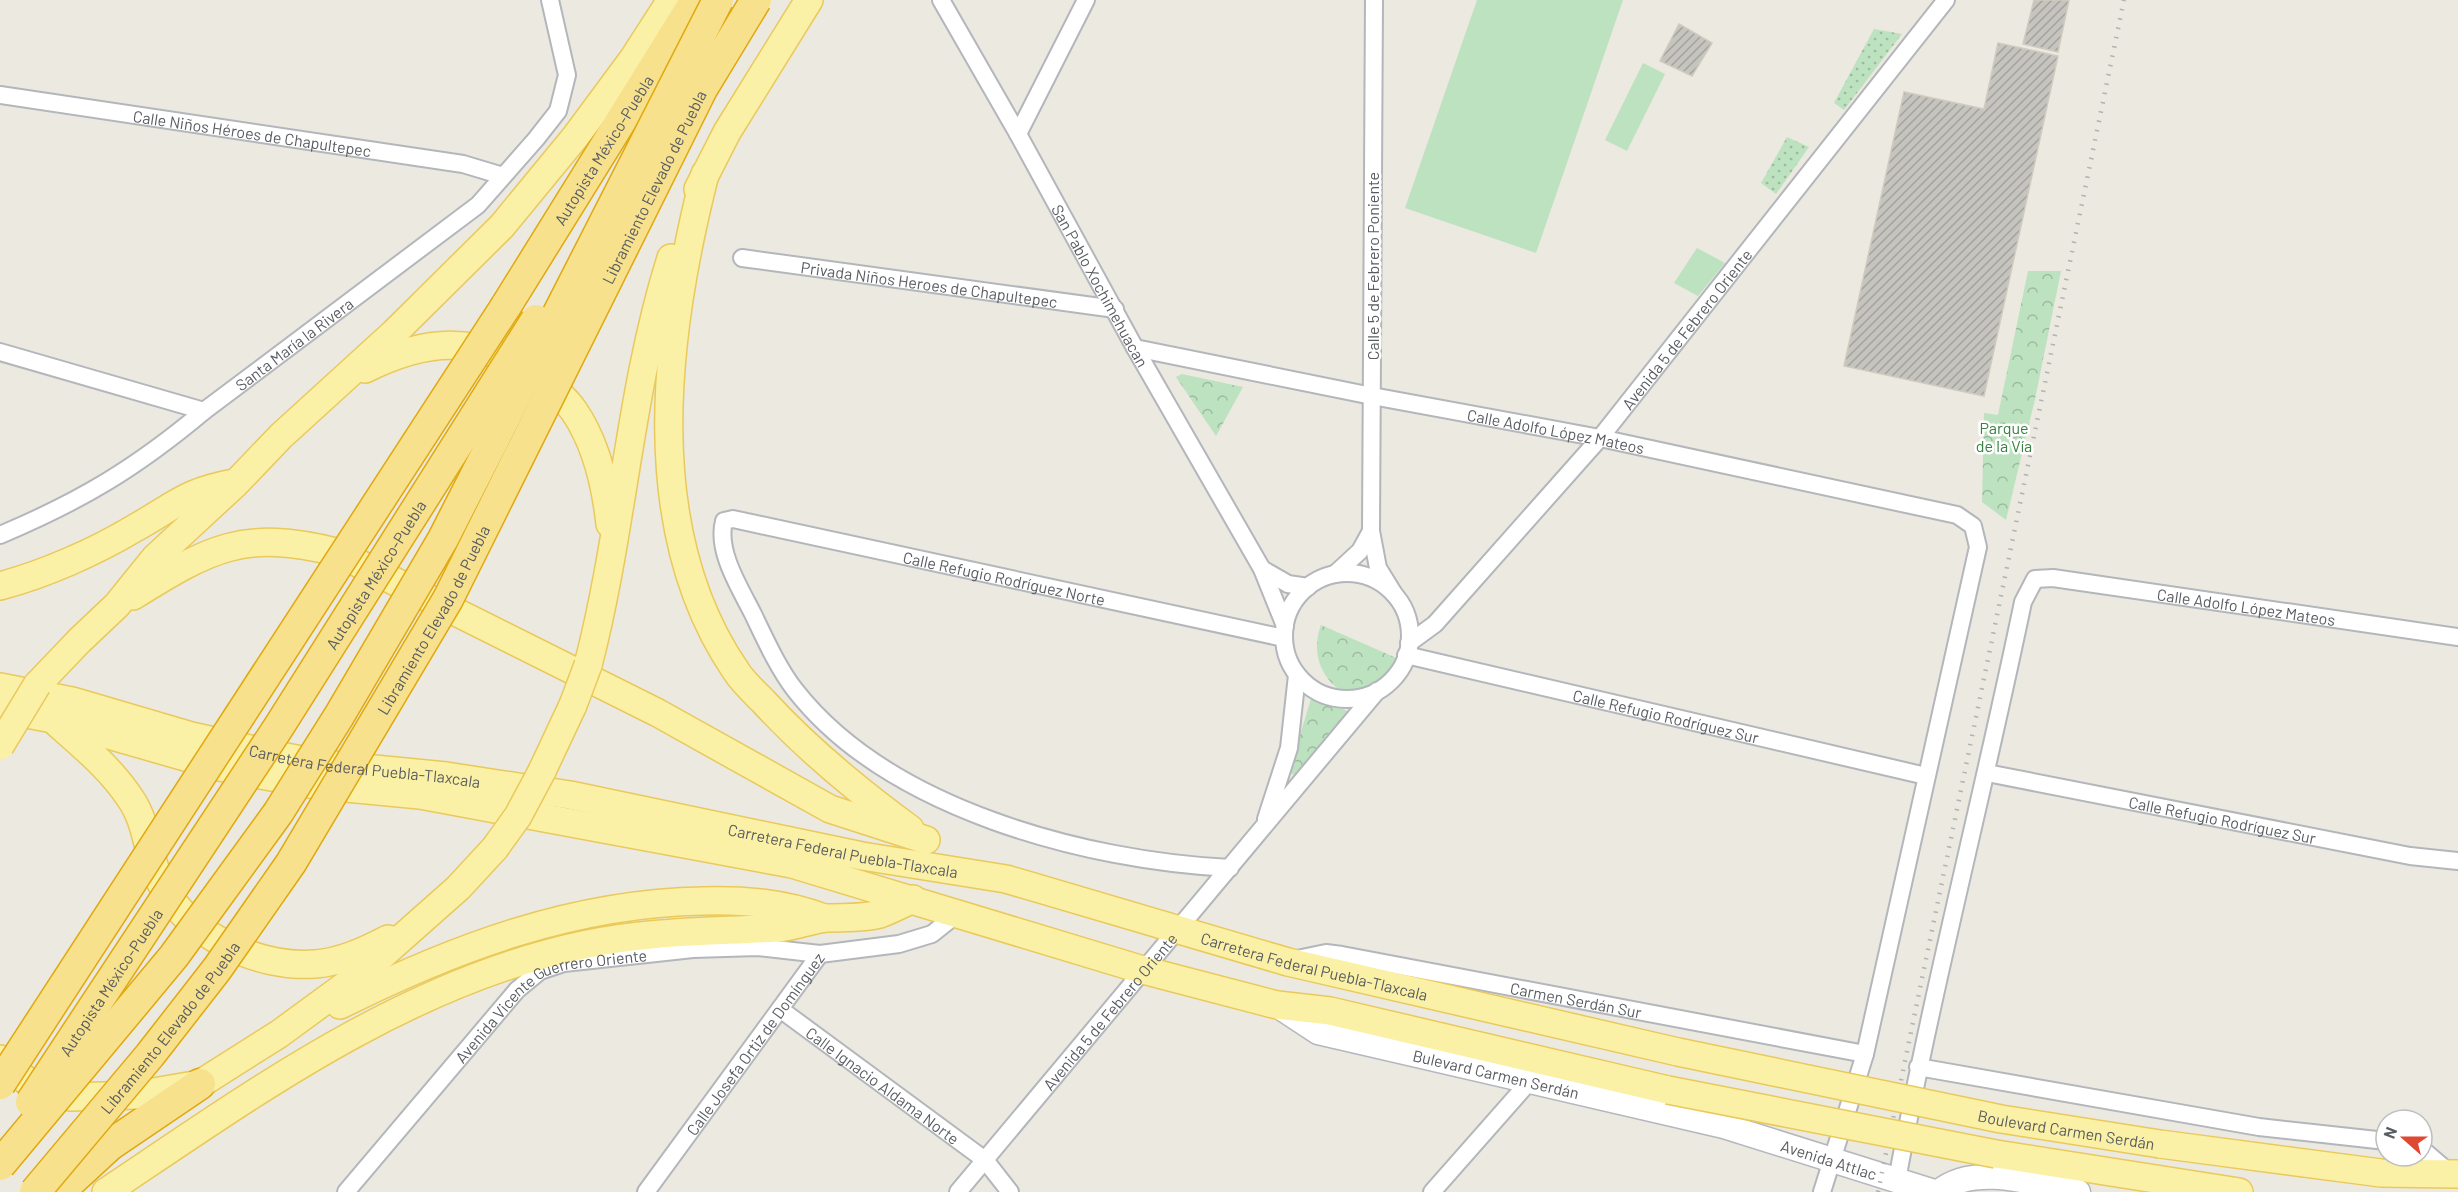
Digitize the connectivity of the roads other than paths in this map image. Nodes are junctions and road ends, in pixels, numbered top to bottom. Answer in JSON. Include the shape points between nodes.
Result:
{"nodes":[{"id":1,"x":550,"y":0,"type":"edge"},
{"id":2,"x":671,"y":0,"type":"edge"},
{"id":3,"x":696,"y":0,"type":"edge"},
{"id":4,"x":718,"y":0,"type":"edge"},
{"id":5,"x":755,"y":0,"type":"edge"},
{"id":6,"x":809,"y":0,"type":"edge"},
{"id":7,"x":1086,"y":0,"type":"edge"},
{"id":8,"x":1374,"y":0,"type":"edge"},
{"id":9,"x":1946,"y":0,"type":"edge"},
{"id":10,"x":942,"y":1,"type":"edge"},
{"id":11,"x":0,"y":95,"type":"edge"},
{"id":12,"x":1018,"y":134,"type":"junction"},
{"id":13,"x":705,"y":174,"type":"junction"},
{"id":14,"x":503,"y":176,"type":"junction"},
{"id":15,"x":478,"y":206,"type":"junction"},
{"id":16,"x":502,"y":226,"type":"junction"},
{"id":17,"x":742,"y":258,"type":"dead end"},
{"id":18,"x":1115,"y":309,"type":"junction"},
{"id":19,"x":1135,"y":348,"type":"junction"},
{"id":20,"x":0,"y":352,"type":"edge"},
{"id":21,"x":345,"y":379,"type":"junction"},
{"id":22,"x":1372,"y":396,"type":"junction"},
{"id":23,"x":204,"y":411,"type":"junction"},
{"id":24,"x":1600,"y":438,"type":"junction"},
{"id":25,"x":236,"y":483,"type":"junction"},
{"id":26,"x":1371,"y":531,"type":"junction"},
{"id":27,"x":0,"y":535,"type":"edge"},
{"id":28,"x":611,"y":563,"type":"junction"},
{"id":29,"x":1262,"y":569,"type":"junction"},
{"id":30,"x":1335,"y":574,"type":"junction"},
{"id":31,"x":0,"y":586,"type":"edge"},
{"id":32,"x":1308,"y":587,"type":"junction"},
{"id":33,"x":1394,"y":594,"type":"junction"},
{"id":34,"x":117,"y":605,"type":"junction"},
{"id":35,"x":1284,"y":632,"type":"junction"},
{"id":36,"x":2458,"y":637,"type":"edge"},
{"id":37,"x":1408,"y":649,"type":"junction"},
{"id":38,"x":1297,"y":675,"type":"junction"},
{"id":39,"x":0,"y":687,"type":"edge"},
{"id":40,"x":1377,"y":691,"type":"junction"},
{"id":41,"x":0,"y":709,"type":"edge"},
{"id":42,"x":52,"y":718,"type":"junction"},
{"id":43,"x":0,"y":746,"type":"edge"},
{"id":44,"x":1987,"y":773,"type":"junction"},
{"id":45,"x":1926,"y":776,"type":"junction"},
{"id":46,"x":1262,"y":831,"type":"junction"},
{"id":47,"x":926,"y":840,"type":"junction"},
{"id":48,"x":2458,"y":861,"type":"edge"},
{"id":49,"x":1230,"y":868,"type":"junction"},
{"id":50,"x":982,"y":874,"type":"junction"},
{"id":51,"x":913,"y":899,"type":"junction"},
{"id":52,"x":957,"y":914,"type":"junction"},
{"id":53,"x":825,"y":918,"type":"junction"},
{"id":54,"x":418,"y":922,"type":"junction"},
{"id":55,"x":1176,"y":929,"type":"junction"},
{"id":56,"x":820,"y":954,"type":"junction"},
{"id":57,"x":1288,"y":962,"type":"junction"},
{"id":58,"x":1143,"y":970,"type":"junction"},
{"id":59,"x":1277,"y":1005,"type":"junction"},
{"id":60,"x":780,"y":1009,"type":"junction"},
{"id":61,"x":279,"y":1035,"type":"junction"},
{"id":62,"x":1678,"y":1052,"type":"joint"},
{"id":63,"x":1865,"y":1054,"type":"junction"},
{"id":64,"x":0,"y":1059,"type":"edge"},
{"id":65,"x":1918,"y":1067,"type":"junction"},
{"id":66,"x":1529,"y":1082,"type":"junction"},
{"id":67,"x":0,"y":1084,"type":"edge"},
{"id":68,"x":200,"y":1084,"type":"junction"},
{"id":69,"x":1724,"y":1126,"type":"joint"},
{"id":70,"x":2374,"y":1140,"type":"edge"},
{"id":71,"x":0,"y":1151,"type":"edge"},
{"id":72,"x":2434,"y":1158,"type":"edge"},
{"id":73,"x":985,"y":1160,"type":"junction"},
{"id":74,"x":1833,"y":1160,"type":"junction"},
{"id":75,"x":0,"y":1165,"type":"edge"},
{"id":76,"x":2455,"y":1174,"type":"edge"},
{"id":77,"x":1897,"y":1180,"type":"junction"},
{"id":78,"x":34,"y":1192,"type":"edge"},
{"id":79,"x":59,"y":1192,"type":"edge"},
{"id":80,"x":106,"y":1192,"type":"edge"},
{"id":81,"x":346,"y":1192,"type":"edge"},
{"id":82,"x":646,"y":1192,"type":"edge"},
{"id":83,"x":958,"y":1192,"type":"edge"},
{"id":84,"x":1010,"y":1192,"type":"edge"},
{"id":85,"x":1432,"y":1192,"type":"edge"},
{"id":86,"x":1822,"y":1192,"type":"edge"},
{"id":87,"x":1934,"y":1192,"type":"edge"},
{"id":88,"x":1939,"y":1192,"type":"edge"},
{"id":89,"x":2078,"y":1192,"type":"edge"},
{"id":90,"x":2239,"y":1192,"type":"edge"}],
"edges":[{"from":1,"to":14,"type":"street","name":"Santa María la Rivera","via":[[567,75],[558,111]]},
{"from":2,"to":16,"type":"main road","via":[[576,136]]},
{"from":3,"to":67,"type":"highway","name":"Autopista México-Puebla","bridge":true,"via":[[506,306]]},
{"from":4,"to":75,"type":"highway","name":"Libramiento Elevado de Puebla","bridge":true,"via":[[443,539],[339,716],[278,813],[174,956]]},
{"from":5,"to":71,"type":"highway","name":"Autopista México-Puebla","bridge":true,"via":[[536,320],[290,709]]},
{"from":5,"to":78,"type":"highway","name":"Libramiento Elevado de Puebla","bridge":true,"via":[[692,109],[448,599],[297,854],[204,986]]},
{"from":6,"to":13,"type":"main road"},
{"from":7,"to":12,"type":"street"},
{"from":8,"to":22,"type":"street","name":"Calle 5 de Febrero Poniente"},
{"from":9,"to":24,"type":"street","name":"Avenida 5 de Febrero Oriente"},
{"from":10,"to":12,"type":"street","name":"San Pablo Xochimehuacan"},
{"from":11,"to":14,"type":"street","name":"Calle Niños Héroes de Chapultepec","via":[[464,164]]},
{"from":12,"to":18,"type":"street","name":"San Pablo Xochimehuacan"},
{"from":13,"to":28,"type":"main road","via":[[677,240],[647,343]]},
{"from":13,"to":47,"type":"main road","via":[[676,312],[669,397],[675,504],[689,567],[710,623],[736,672],[805,743]]},
{"from":14,"to":15,"type":"street","name":"Santa María la Rivera"},
{"from":15,"to":16,"type":"street"},
{"from":15,"to":23,"type":"street","name":"Santa María la Rivera"},
{"from":16,"to":21,"type":"main road"},
{"from":17,"to":18,"type":"street","name":"Privada Niños Heroes de Chapultepec"},
{"from":18,"to":19,"type":"street","name":"San Pablo Xochimehuacan"},
{"from":19,"to":22,"type":"street","name":"Calle Adolfo López Mateos"},
{"from":19,"to":29,"type":"street","name":"San Pablo Xochimehuacan"},
{"from":20,"to":23,"type":"street"},
{"from":21,"to":25,"type":"main road"},
{"from":21,"to":28,"type":"main road","via":[[430,346],[462,344],[486,349],[520,364],[563,398],[585,433],[608,506]]},
{"from":22,"to":24,"type":"street","name":"Calle Adolfo López Mateos"},
{"from":22,"to":26,"type":"street","name":"Calle 5 de Febrero Poniente"},
{"from":23,"to":27,"type":"street","name":"Santa María la Rivera","via":[[108,483],[59,510]]},
{"from":24,"to":37,"type":"street","name":"Avenida 5 de Febrero Oriente","via":[[1435,624]]},
{"from":24,"to":45,"type":"street","name":"Calle Adolfo López Mateos","via":[[1957,515],[1973,526],[1978,547]]},
{"from":25,"to":31,"type":"main road","via":[[204,488],[135,528]]},
{"from":25,"to":34,"type":"main road","via":[[155,558]]},
{"from":26,"to":30,"type":"street","via":[[1360,552]]},
{"from":26,"to":33,"type":"street","name":"Calle 5 de Febrero Poniente","via":[[1378,568]]},
{"from":28,"to":54,"type":"main road","bridge":true,"via":[[588,665],[573,705],[518,816],[458,888]]},
{"from":29,"to":32,"type":"street","via":[[1288,584]]},
{"from":29,"to":35,"type":"street","name":"San Pablo Xochimehuacan"},
{"from":30,"to":32,"type":"street"},
{"from":30,"to":33,"type":"street","via":[[1367,576]]},
{"from":32,"to":35,"type":"street","via":[[1291,607]]},
{"from":33,"to":37,"type":"street","via":[[1405,614]]},
{"from":34,"to":43,"type":"main road","bridge":true,"via":[[37,686]]},
{"from":34,"to":47,"type":"main road","via":[[194,560],[237,544],[285,542],[336,552],[658,713],[830,809]]},
{"from":35,"to":38,"type":"street","via":[[1288,658]]},
{"from":35,"to":49,"type":"street","name":"Calle Refugio Rodríguez Norte","via":[[733,519],[724,521],[720,533],[728,561],[759,629],[795,689],[826,723],[883,768],[948,802],[1067,843],[1155,861]]},
{"from":36,"to":44,"type":"street","name":"Calle Adolfo López Mateos","via":[[2053,578],[2035,579],[2023,602]]},
{"from":37,"to":40,"type":"street","via":[[1395,675]]},
{"from":37,"to":45,"type":"street","name":"Calle Refugio Rodríguez Sur"},
{"from":38,"to":40,"type":"street","via":[[1311,688],[1334,697],[1359,697]]},
{"from":38,"to":46,"type":"street","name":"Avenida 5 de Febrero Oriente","via":[[1288,748]]},
{"from":39,"to":50,"type":"main road","name":"Carretera Federal Puebla-Tlaxcala","via":[[72,701],[286,758],[570,795],[862,856]]},
{"from":40,"to":46,"type":"street","name":"Avenida 5 de Febrero Oriente"},
{"from":41,"to":42,"type":"main road","name":"Carretera Federal Puebla-Tlaxcala"},
{"from":42,"to":51,"type":"main road","name":"Carretera Federal Puebla-Tlaxcala","via":[[220,767],[315,785],[420,795],[792,864]]},
{"from":42,"to":54,"type":"main road","via":[[96,758],[132,800],[162,884],[188,918],[220,941],[271,960],[316,964],[354,954]]},
{"from":44,"to":48,"type":"street","name":"Calle Refugio Rodríguez Sur","via":[[2410,856]]},
{"from":44,"to":65,"type":"street"},
{"from":45,"to":63,"type":"street"},
{"from":46,"to":49,"type":"street","name":"Avenida 5 de Febrero Oriente"},
{"from":47,"to":50,"type":"main road"},
{"from":49,"to":55,"type":"street","name":"Avenida 5 de Febrero Oriente"},
{"from":50,"to":55,"type":"main road","name":"Carretera Federal Puebla-Tlaxcala"},
{"from":51,"to":52,"type":"main road","name":"Carretera Federal Puebla-Tlaxcala"},
{"from":51,"to":53,"type":"main road","via":[[879,914]]},
{"from":52,"to":56,"type":"street","name":"Calle Josefa Ortiz de Domínguez","via":[[932,934],[899,944]]},
{"from":52,"to":58,"type":"main road","name":"Carretera Federal Puebla-Tlaxcala"},
{"from":53,"to":61,"type":"main road","via":[[783,905],[715,901],[669,902],[576,915],[468,947]]},
{"from":53,"to":80,"type":"main road","via":[[778,928],[682,931],[584,945],[533,957],[463,982],[357,1031],[217,1117]]},
{"from":54,"to":61,"type":"main road","via":[[361,974]]},
{"from":55,"to":57,"type":"main road","name":"Carretera Federal Puebla-Tlaxcala"},
{"from":55,"to":58,"type":"street","name":"Avenida 5 de Febrero Oriente"},
{"from":56,"to":60,"type":"street","name":"Calle Josefa Ortiz de Domínguez"},
{"from":56,"to":81,"type":"street","name":"Avenida Vicente Guerrero Oriente","via":[[758,947],[693,949],[564,963],[540,971],[517,990]]},
{"from":57,"to":62,"type":"main road","name":"Carretera Federal Puebla-Tlaxcala"},
{"from":57,"to":63,"type":"street","name":"Carmen Serdán Sur","via":[[1326,953],[1342,954]]},
{"from":58,"to":59,"type":"main road","name":"Carretera Federal Puebla-Tlaxcala"},
{"from":58,"to":73,"type":"street","name":"Avenida 5 de Febrero Oriente"},
{"from":59,"to":66,"type":"main road","name":"Bulevard Carmen Serdán","via":[[1318,1032]]},
{"from":59,"to":90,"type":"main road","name":"Carretera Federal Puebla-Tlaxcala","bridge":true,"via":[[1330,1011],[1668,1090],[1996,1154]]},
{"from":60,"to":73,"type":"street","name":"Calle Ignacio Aldama Norte"},
{"from":60,"to":82,"type":"street","name":"Calle Josefa Ortiz de Domínguez"},
{"from":61,"to":68,"type":"main road"},
{"from":62,"to":76,"type":"main road","name":"Boulevard Carmen Serdán","bridge":true,"via":[[2001,1119],[2160,1144],[2381,1173]]},
{"from":63,"to":74,"type":"street"},
{"from":64,"to":68,"type":"main road","via":[[41,1089],[71,1097],[136,1095]]},
{"from":65,"to":70,"type":"street","via":[[2259,1127]]},
{"from":65,"to":77,"type":"street"},
{"from":66,"to":69,"type":"main road","name":"Bulevard Carmen Serdán"},
{"from":66,"to":85,"type":"street"},
{"from":68,"to":79,"type":"highway","via":[[110,1145]]},
{"from":69,"to":74,"type":"main road","name":"Avenida Attlac"},
{"from":72,"to":76,"type":"street"},
{"from":73,"to":83,"type":"street","name":"Avenida 5 de Febrero Oriente"},
{"from":73,"to":84,"type":"street","name":"Calle Ignacio Aldama Norte"},
{"from":74,"to":77,"type":"main road","name":"Avenida Attlac"},
{"from":74,"to":86,"type":"street"},
{"from":77,"to":87,"type":"main road","name":"Avenida Attlac"},
{"from":88,"to":89,"type":"main road","via":[[1971,1178],[2008,1179]]}]}
